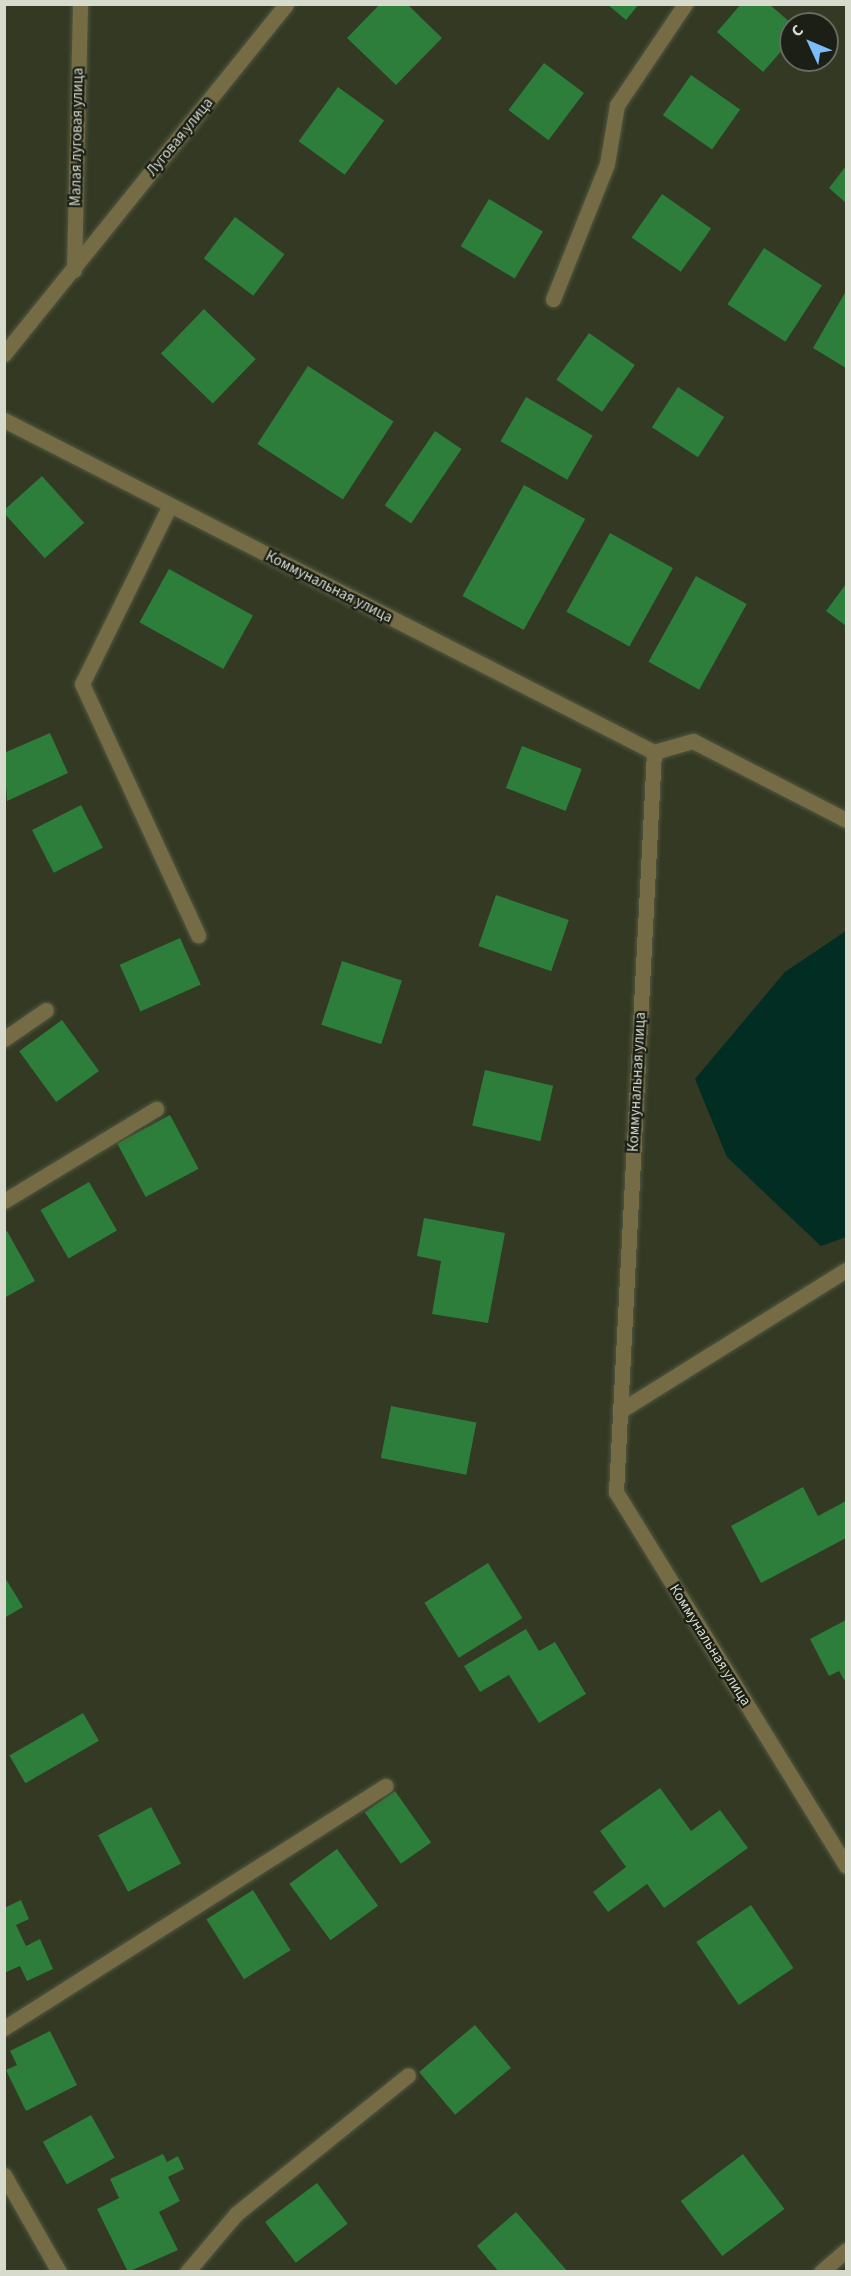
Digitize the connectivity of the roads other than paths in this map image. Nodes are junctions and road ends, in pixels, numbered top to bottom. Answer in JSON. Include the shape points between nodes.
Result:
{"nodes":[{"id":1,"x":80,"y":4,"type":"edge"},
{"id":2,"x":286,"y":4,"type":"edge"},
{"id":3,"x":685,"y":4,"type":"edge"},
{"id":4,"x":74,"y":270,"type":"junction"},
{"id":5,"x":553,"y":299,"type":"dead end"},
{"id":6,"x":4,"y":354,"type":"edge"},
{"id":7,"x":4,"y":420,"type":"edge"},
{"id":8,"x":170,"y":505,"type":"junction"},
{"id":9,"x":654,"y":752,"type":"junction"},
{"id":10,"x":846,"y":820,"type":"edge"},
{"id":11,"x":198,"y":935,"type":"dead end"},
{"id":12,"x":46,"y":1010,"type":"dead end"},
{"id":13,"x":4,"y":1039,"type":"edge"},
{"id":14,"x":156,"y":1108,"type":"dead end"},
{"id":15,"x":4,"y":1201,"type":"edge"},
{"id":16,"x":846,"y":1270,"type":"edge"},
{"id":17,"x":620,"y":1411,"type":"junction"},
{"id":18,"x":386,"y":1786,"type":"dead end"},
{"id":19,"x":846,"y":1866,"type":"edge"},
{"id":20,"x":4,"y":2028,"type":"edge"},
{"id":21,"x":408,"y":2075,"type":"dead end"},
{"id":22,"x":4,"y":2175,"type":"edge"},
{"id":23,"x":846,"y":2250,"type":"edge"},
{"id":24,"x":59,"y":2271,"type":"edge"},
{"id":25,"x":187,"y":2271,"type":"edge"},
{"id":26,"x":821,"y":2271,"type":"edge"}],
"edges":[{"from":1,"to":4,"type":"street","name":"Малая луговая улица"},
{"from":2,"to":4,"type":"street","name":"Луговая улица"},
{"from":3,"to":5,"type":"street","via":[[617,105],[607,164]]},
{"from":4,"to":6,"type":"street","name":"Луговая улица"},
{"from":7,"to":8,"type":"street","name":"Коммунальная улица"},
{"from":8,"to":9,"type":"street","name":"Коммунальная улица"},
{"from":8,"to":11,"type":"street","via":[[82,684]]},
{"from":9,"to":10,"type":"street","via":[[693,741]]},
{"from":9,"to":17,"type":"street","name":"Коммунальная улица"},
{"from":12,"to":13,"type":"street"},
{"from":14,"to":15,"type":"street"},
{"from":16,"to":17,"type":"street"},
{"from":17,"to":19,"type":"street","name":"Коммунальная улица","via":[[616,1492]]},
{"from":18,"to":20,"type":"street"},
{"from":21,"to":25,"type":"street","via":[[236,2214]]},
{"from":22,"to":24,"type":"street"},
{"from":23,"to":26,"type":"street"}]}
